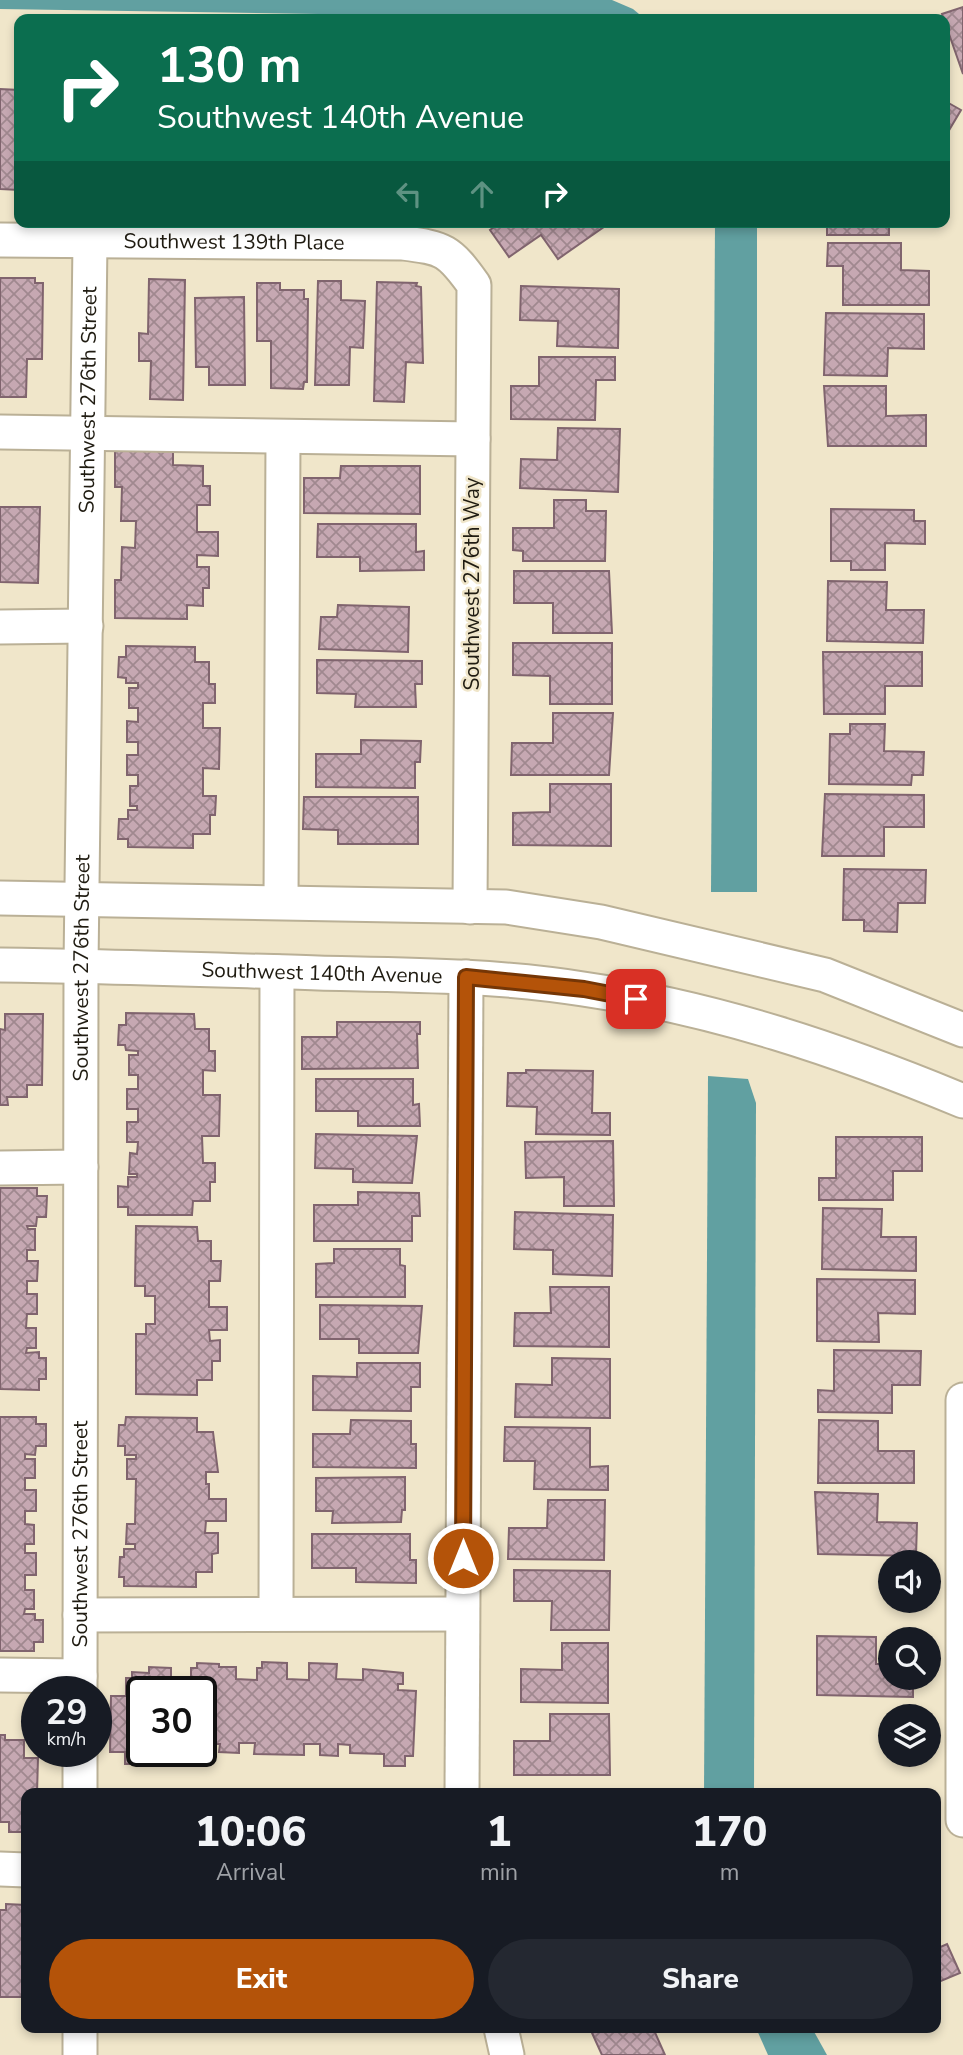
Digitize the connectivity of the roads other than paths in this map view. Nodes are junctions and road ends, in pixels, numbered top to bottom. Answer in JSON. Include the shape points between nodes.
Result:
{"nodes":[{"id":1,"x":0,"y":240,"type":"edge"},
{"id":2,"x":90,"y":241,"type":"junction"},
{"id":3,"x":460,"y":265,"type":"joint"},
{"id":4,"x":0,"y":432,"type":"edge"},
{"id":5,"x":88,"y":434,"type":"junction"},
{"id":6,"x":283,"y":437,"type":"junction"},
{"id":7,"x":473,"y":439,"type":"junction"},
{"id":8,"x":0,"y":626,"type":"edge"},
{"id":9,"x":86,"y":626,"type":"junction"},
{"id":10,"x":0,"y":898,"type":"edge"},
{"id":11,"x":83,"y":898,"type":"junction"},
{"id":12,"x":281,"y":902,"type":"junction"},
{"id":13,"x":470,"y":906,"type":"junction"},
{"id":14,"x":0,"y":965,"type":"edge"},
{"id":15,"x":81,"y":966,"type":"junction"},
{"id":16,"x":277,"y":972,"type":"junction"},
{"id":17,"x":466,"y":977,"type":"junction"},
{"id":18,"x":963,"y":1030,"type":"edge"},
{"id":19,"x":963,"y":1101,"type":"edge"},
{"id":20,"x":81,"y":1167,"type":"junction"},
{"id":21,"x":0,"y":1168,"type":"edge"},
{"id":22,"x":963,"y":1400,"type":"edge"},
{"id":23,"x":276,"y":1614,"type":"junction"},
{"id":24,"x":463,"y":1614,"type":"junction"},
{"id":25,"x":80,"y":1615,"type":"junction"},
{"id":26,"x":0,"y":1675,"type":"edge"},
{"id":27,"x":80,"y":1676,"type":"edge"},
{"id":28,"x":21,"y":1677,"type":"edge"},
{"id":29,"x":80,"y":1767,"type":"edge"},
{"id":30,"x":80,"y":1788,"type":"edge"},
{"id":31,"x":462,"y":1788,"type":"edge"},
{"id":32,"x":963,"y":1820,"type":"edge"},
{"id":33,"x":0,"y":1869,"type":"edge"},
{"id":34,"x":21,"y":1870,"type":"edge"},
{"id":35,"x":80,"y":2033,"type":"edge"},
{"id":36,"x":502,"y":2033,"type":"edge"},
{"id":37,"x":80,"y":2055,"type":"edge"},
{"id":38,"x":507,"y":2055,"type":"edge"}],
"edges":[{"from":1,"to":2,"type":"street","name":"Southwest 139th Place"},
{"from":2,"to":3,"type":"street","name":"Southwest 139th Place","via":[[403,243],[440,247]]},
{"from":2,"to":5,"type":"street","name":"Southwest 276th Street"},
{"from":3,"to":7,"type":"street","name":"Southwest 276th Way","via":[[474,285]]},
{"from":4,"to":5,"type":"street"},
{"from":5,"to":6,"type":"street"},
{"from":5,"to":9,"type":"street","name":"Southwest 276th Street"},
{"from":6,"to":7,"type":"street"},
{"from":6,"to":12,"type":"street"},
{"from":7,"to":13,"type":"street","name":"Southwest 276th Way"},
{"from":8,"to":9,"type":"street"},
{"from":9,"to":11,"type":"street","name":"Southwest 276th Street"},
{"from":10,"to":11,"type":"street"},
{"from":11,"to":12,"type":"street"},
{"from":11,"to":15,"type":"street","name":"Southwest 276th Street"},
{"from":12,"to":13,"type":"street"},
{"from":13,"to":18,"type":"street","via":[[600,922],[825,975]]},
{"from":14,"to":15,"type":"street","name":"Southwest 140th Avenue"},
{"from":15,"to":16,"type":"street","name":"Southwest 140th Avenue"},
{"from":15,"to":20,"type":"street","name":"Southwest 276th Street"},
{"from":16,"to":17,"type":"street","name":"Southwest 140th Avenue"},
{"from":16,"to":23,"type":"street"},
{"from":17,"to":19,"type":"street","name":"Southwest 140th Avenue","via":[[584,989],[688,1008],[836,1052]]},
{"from":17,"to":24,"type":"street"},
{"from":20,"to":21,"type":"street"},
{"from":20,"to":25,"type":"street","name":"Southwest 276th Street"},
{"from":22,"to":32,"type":"street"},
{"from":23,"to":24,"type":"street"},
{"from":23,"to":25,"type":"street"},
{"from":24,"to":31,"type":"street"},
{"from":25,"to":27,"type":"street","name":"Southwest 276th Street"},
{"from":26,"to":28,"type":"street"},
{"from":29,"to":30,"type":"street"},
{"from":33,"to":34,"type":"street"},
{"from":35,"to":37,"type":"street"},
{"from":36,"to":38,"type":"street"}]}
